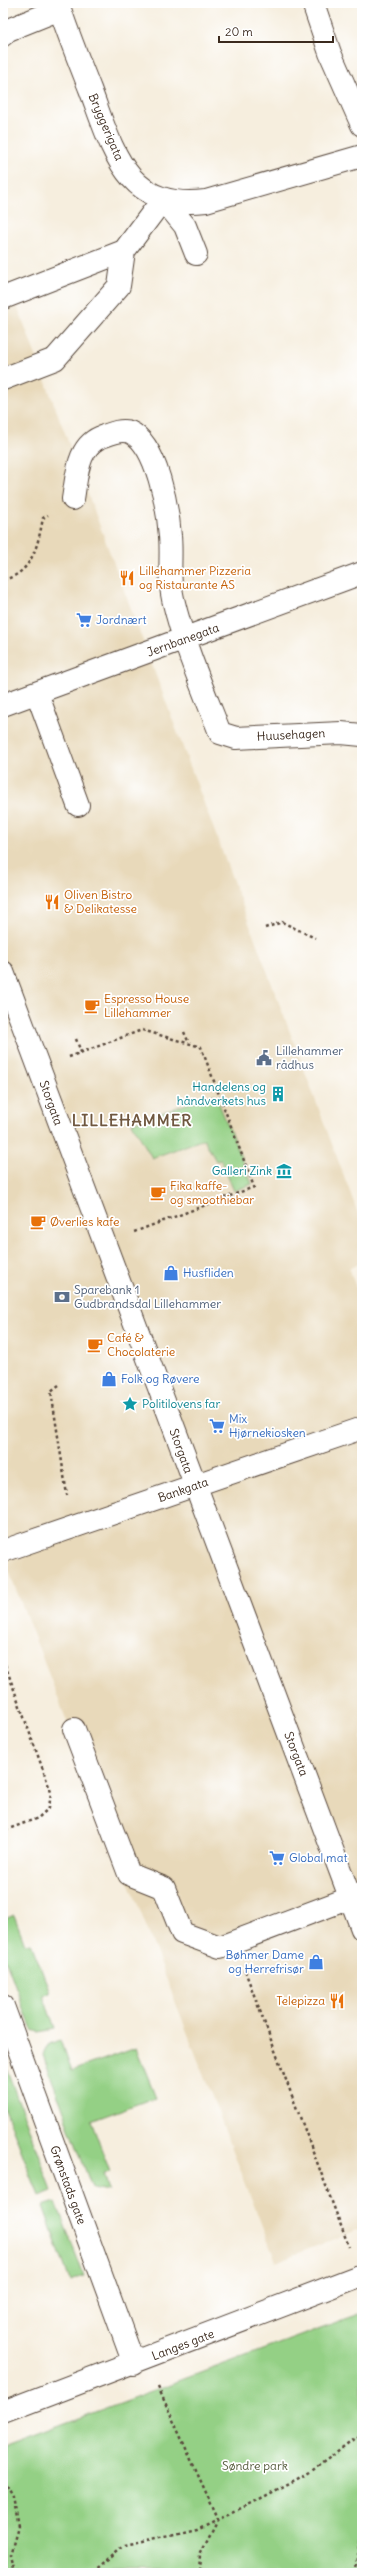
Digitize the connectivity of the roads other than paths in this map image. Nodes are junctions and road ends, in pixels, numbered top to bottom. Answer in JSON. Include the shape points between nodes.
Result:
{"nodes":[{"id":1,"x":312,"y":3,"type":"edge"},
{"id":2,"x":59,"y":6,"type":"edge"},
{"id":3,"x":3,"y":35,"type":"edge"},
{"id":4,"x":362,"y":125,"type":"edge"},
{"id":5,"x":362,"y":156,"type":"edge"},
{"id":6,"x":163,"y":199,"type":"junction"},
{"id":7,"x":124,"y":251,"type":"junction"},
{"id":8,"x":196,"y":254,"type":"dead end"},
{"id":9,"x":3,"y":298,"type":"edge"},
{"id":10,"x":3,"y":379,"type":"edge"},
{"id":11,"x":74,"y":499,"type":"dead end"},
{"id":12,"x":362,"y":573,"type":"edge"},
{"id":13,"x":183,"y":640,"type":"junction"},
{"id":14,"x":37,"y":693,"type":"junction"},
{"id":15,"x":3,"y":705,"type":"edge"},
{"id":16,"x":362,"y":734,"type":"edge"},
{"id":17,"x":78,"y":805,"type":"dead end"},
{"id":18,"x":3,"y":972,"type":"edge"},
{"id":19,"x":362,"y":1428,"type":"edge"},
{"id":20,"x":194,"y":1487,"type":"junction"},
{"id":21,"x":3,"y":1551,"type":"edge"},
{"id":22,"x":74,"y":1729,"type":"dead end"},
{"id":23,"x":350,"y":1898,"type":"junction"},
{"id":24,"x":362,"y":1929,"type":"edge"},
{"id":25,"x":3,"y":2006,"type":"edge"},
{"id":26,"x":362,"y":2275,"type":"edge"},
{"id":27,"x":134,"y":2364,"type":"junction"},
{"id":28,"x":3,"y":2412,"type":"edge"}],
"edges":[{"from":1,"to":4,"type":"street","via":[[330,53]]},
{"from":2,"to":3,"type":"street","via":[[8,30]]},
{"from":2,"to":6,"type":"street","name":"Bryggerigata","via":[[112,145],[126,173],[143,188]]},
{"from":5,"to":6,"type":"street","name":"Bryggerigata","via":[[206,201],[185,204]]},
{"from":6,"to":7,"type":"street"},
{"from":6,"to":8,"type":"street","via":[[185,226]]},
{"from":7,"to":9,"type":"street"},
{"from":7,"to":10,"type":"street","via":[[118,286],[55,359]]},
{"from":11,"to":13,"type":"street","via":[[78,468],[84,449],[99,437],[117,432],[129,432],[141,439],[149,450],[158,476],[170,535],[172,597]]},
{"from":12,"to":13,"type":"street","name":"Jernbanegata"},
{"from":13,"to":14,"type":"street","name":"Jernbanegata"},
{"from":13,"to":16,"type":"street","name":"Huusehagen","via":[[220,733],[236,738]]},
{"from":14,"to":15,"type":"street","name":"Jernbanegata"},
{"from":14,"to":17,"type":"street"},
{"from":18,"to":20,"type":"street","name":"Storgata"},
{"from":19,"to":20,"type":"street","name":"Bankgata"},
{"from":20,"to":21,"type":"street","name":"Bankgata"},
{"from":20,"to":23,"type":"street","name":"Storgata"},
{"from":22,"to":23,"type":"street","via":[[129,1874],[164,1888],[182,1933],[220,1947]]},
{"from":23,"to":24,"type":"street","name":"Storgata"},
{"from":25,"to":27,"type":"street","name":"Grønstads gate"},
{"from":26,"to":27,"type":"street","name":"Langes gate"},
{"from":27,"to":28,"type":"street","name":"Langes gate"}]}
